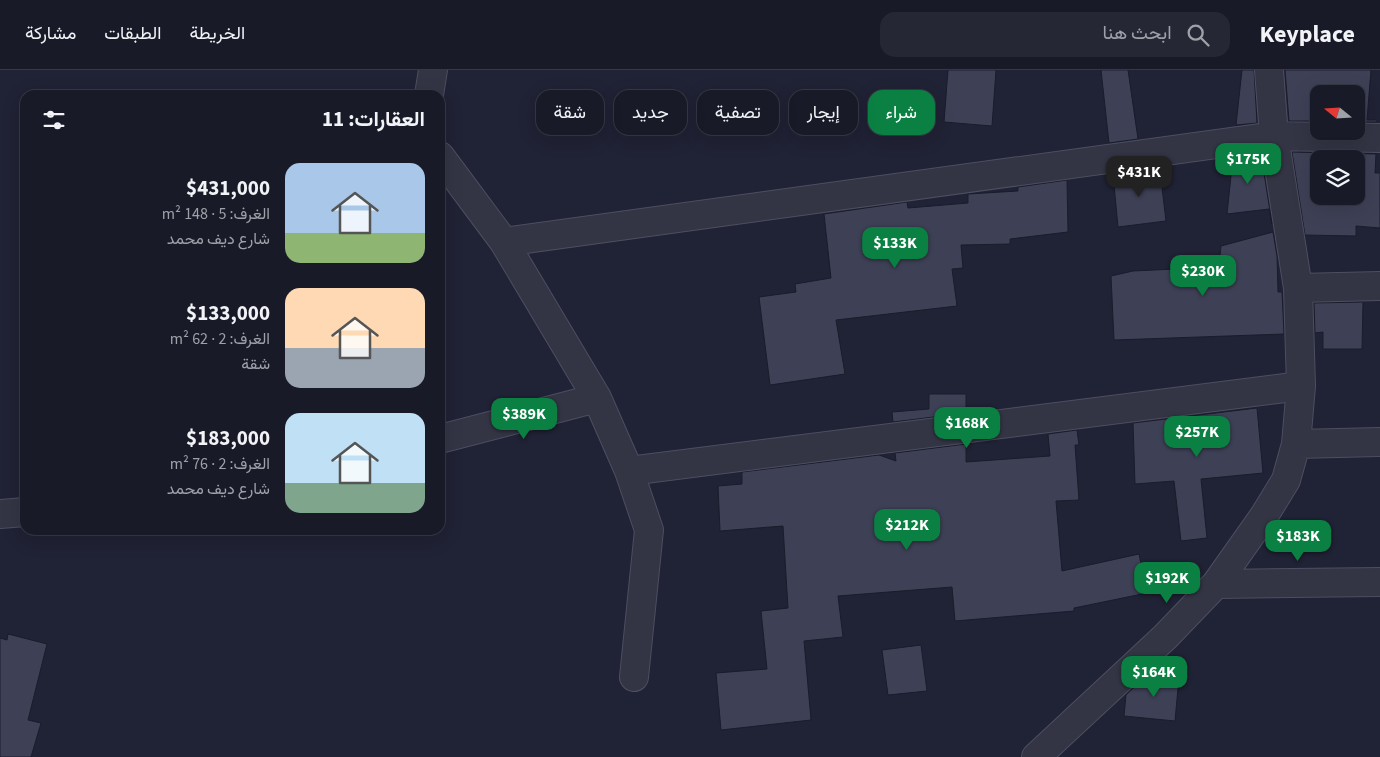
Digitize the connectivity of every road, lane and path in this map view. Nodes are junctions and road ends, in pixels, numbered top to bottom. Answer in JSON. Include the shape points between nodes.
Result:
{"nodes":[{"id":1,"x":433,"y":70,"type":"edge"},
{"id":2,"x":1269,"y":70,"type":"edge"},
{"id":3,"x":430,"y":90,"type":"edge"},
{"id":4,"x":1274,"y":136,"type":"junction"},
{"id":5,"x":1380,"y":138,"type":"edge"},
{"id":6,"x":445,"y":163,"type":"edge"},
{"id":7,"x":504,"y":242,"type":"junction"},
{"id":8,"x":1380,"y":286,"type":"edge"},
{"id":9,"x":1298,"y":288,"type":"junction"},
{"id":10,"x":1301,"y":386,"type":"junction"},
{"id":11,"x":596,"y":398,"type":"junction"},
{"id":12,"x":445,"y":438,"type":"edge"},
{"id":13,"x":1380,"y":442,"type":"edge"},
{"id":14,"x":1296,"y":444,"type":"junction"},
{"id":15,"x":629,"y":471,"type":"junction"},
{"id":16,"x":20,"y":512,"type":"edge"},
{"id":17,"x":0,"y":514,"type":"edge"},
{"id":18,"x":1380,"y":582,"type":"edge"},
{"id":19,"x":1216,"y":584,"type":"junction"},
{"id":20,"x":634,"y":677,"type":"dead end"},
{"id":21,"x":1036,"y":757,"type":"edge"}],
"edges":[{"from":1,"to":3,"type":"street"},
{"from":2,"to":4,"type":"street"},
{"from":4,"to":5,"type":"street"},
{"from":4,"to":7,"type":"street"},
{"from":4,"to":9,"type":"street"},
{"from":6,"to":7,"type":"street"},
{"from":7,"to":11,"type":"street"},
{"from":8,"to":9,"type":"street"},
{"from":9,"to":10,"type":"street"},
{"from":10,"to":14,"type":"street"},
{"from":10,"to":15,"type":"street"},
{"from":11,"to":12,"type":"street"},
{"from":11,"to":15,"type":"street"},
{"from":13,"to":14,"type":"street"},
{"from":14,"to":19,"type":"street","via":[[1286,480]]},
{"from":15,"to":20,"type":"street","via":[[649,530]]},
{"from":16,"to":17,"type":"street"},
{"from":18,"to":19,"type":"street"},
{"from":19,"to":21,"type":"street","via":[[1165,637]]}]}
